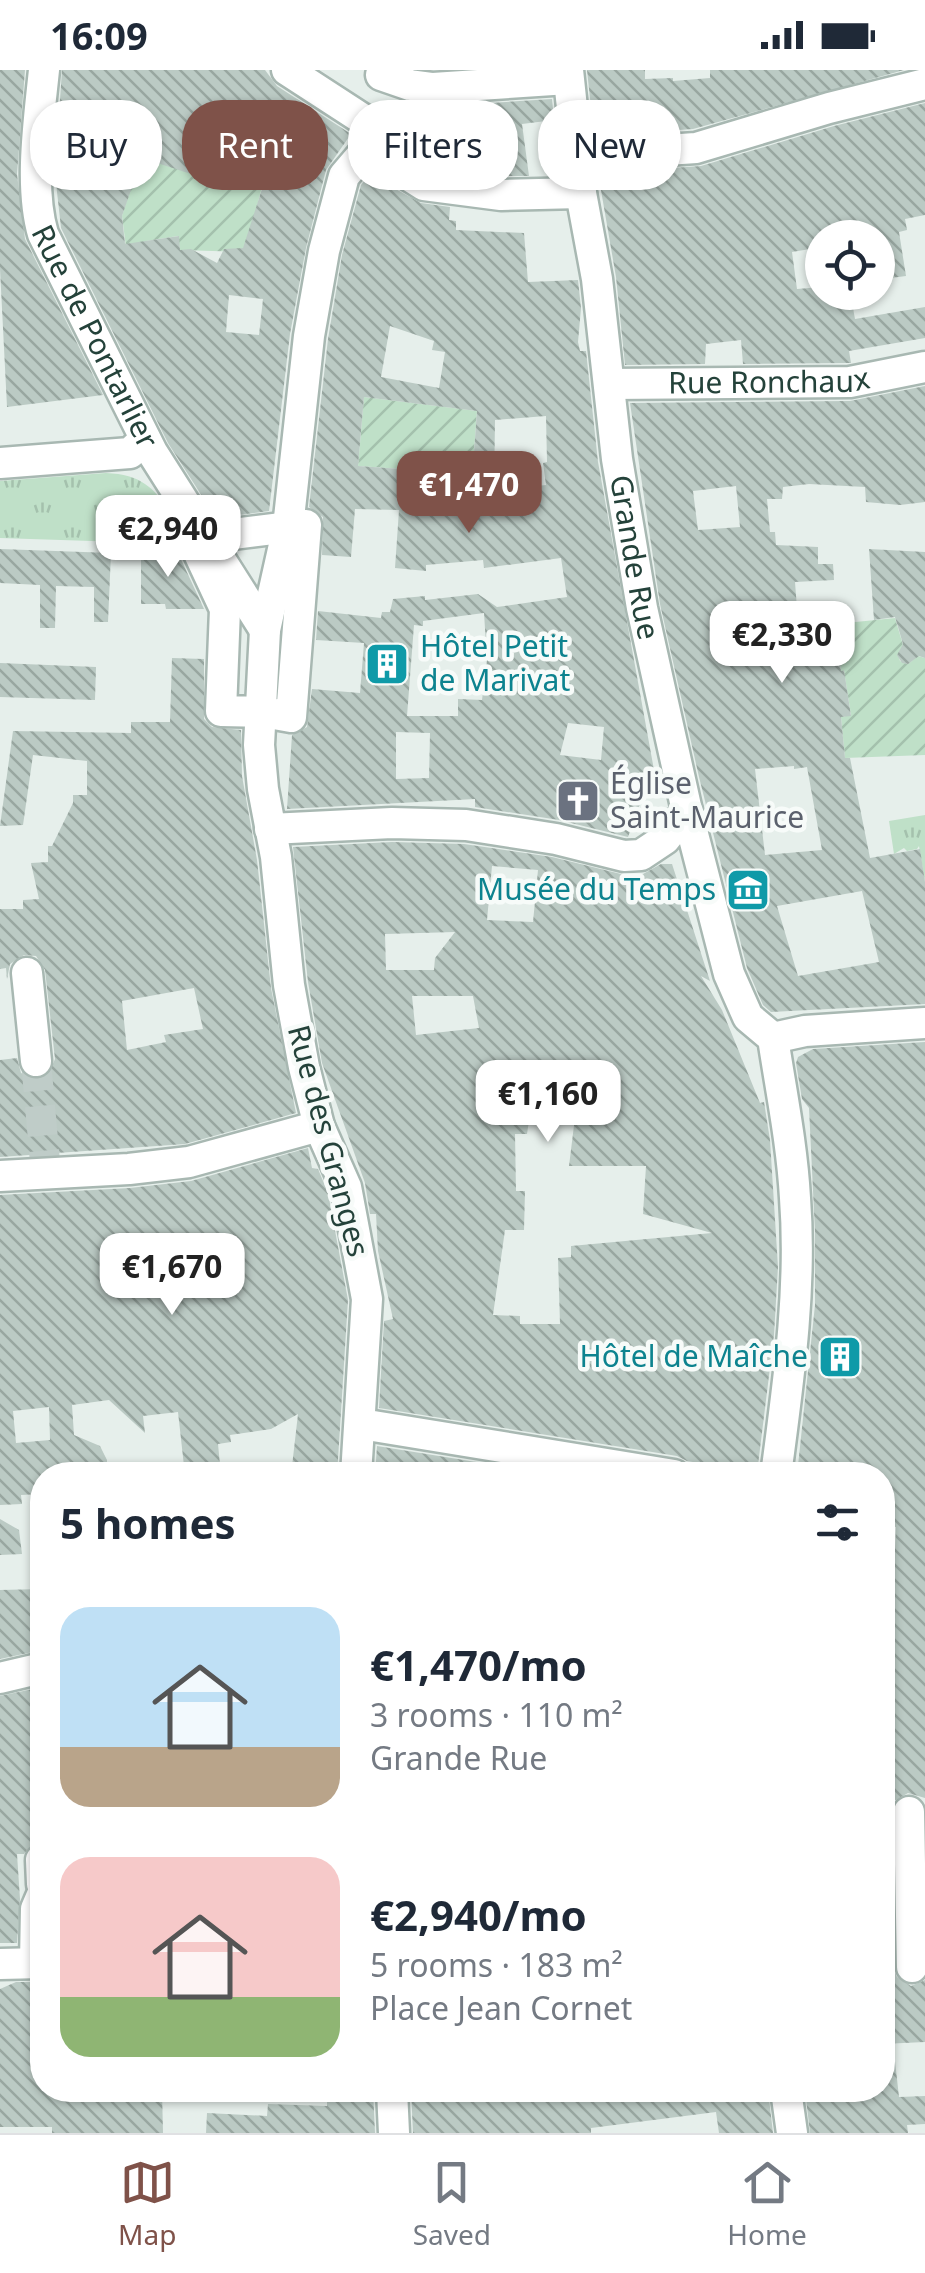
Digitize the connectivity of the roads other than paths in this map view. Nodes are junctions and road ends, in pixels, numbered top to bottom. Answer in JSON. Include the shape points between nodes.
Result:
{"nodes":[{"id":1,"x":44,"y":70,"type":"edge"},
{"id":2,"x":286,"y":70,"type":"edge"},
{"id":3,"x":382,"y":72,"type":"edge"},
{"id":4,"x":568,"y":74,"type":"edge"},
{"id":5,"x":925,"y":84,"type":"edge"},
{"id":6,"x":374,"y":100,"type":"edge"},
{"id":7,"x":571,"y":100,"type":"edge"},
{"id":8,"x":348,"y":121,"type":"edge"},
{"id":9,"x":681,"y":149,"type":"edge"},
{"id":10,"x":348,"y":168,"type":"edge"},
{"id":11,"x":453,"y":190,"type":"edge"},
{"id":12,"x":581,"y":190,"type":"edge"},
{"id":13,"x":581,"y":193,"type":"junction"},
{"id":14,"x":925,"y":367,"type":"edge"},
{"id":15,"x":610,"y":384,"type":"junction"},
{"id":16,"x":145,"y":439,"type":"junction"},
{"id":17,"x":0,"y":463,"type":"edge"},
{"id":18,"x":288,"y":527,"type":"junction"},
{"id":19,"x":209,"y":541,"type":"junction"},
{"id":20,"x":276,"y":577,"type":"junction"},
{"id":21,"x":233,"y":582,"type":"junction"},
{"id":22,"x":265,"y":630,"type":"junction"},
{"id":23,"x":260,"y":712,"type":"junction"},
{"id":24,"x":686,"y":811,"type":"junction"},
{"id":25,"x":270,"y":829,"type":"junction"},
{"id":26,"x":27,"y":973,"type":"dead end"},
{"id":27,"x":925,"y":1023,"type":"edge"},
{"id":28,"x":773,"y":1038,"type":"junction"},
{"id":29,"x":36,"y":1061,"type":"tunnel mouth"},
{"id":30,"x":319,"y":1126,"type":"junction"},
{"id":31,"x":0,"y":1176,"type":"edge"},
{"id":32,"x":361,"y":1424,"type":"junction"},
{"id":33,"x":357,"y":1462,"type":"edge"},
{"id":34,"x":594,"y":1462,"type":"edge"},
{"id":35,"x":778,"y":1462,"type":"edge"},
{"id":36,"x":30,"y":1671,"type":"edge"},
{"id":37,"x":0,"y":1678,"type":"edge"},
{"id":38,"x":906,"y":1812,"type":"edge"},
{"id":39,"x":30,"y":1963,"type":"edge"},
{"id":40,"x":0,"y":1964,"type":"edge"},
{"id":41,"x":906,"y":1967,"type":"edge"},
{"id":42,"x":393,"y":2102,"type":"edge"},
{"id":43,"x":788,"y":2102,"type":"edge"},
{"id":44,"x":394,"y":2133,"type":"edge"},
{"id":45,"x":792,"y":2133,"type":"edge"}],
"edges":[{"from":1,"to":16,"type":"street","name":"Rue de Pontarlier","via":[[38,218]]},
{"from":2,"to":8,"type":"street"},
{"from":3,"to":4,"type":"street","via":[[434,88]]},
{"from":3,"to":6,"type":"street","name":"Rue des Granges"},
{"from":4,"to":7,"type":"street","name":"Grande Rue"},
{"from":5,"to":9,"type":"street"},
{"from":10,"to":18,"type":"street","name":"Rue des Granges","via":[[309,336]]},
{"from":11,"to":13,"type":"street"},
{"from":12,"to":13,"type":"street","name":"Grande Rue"},
{"from":13,"to":15,"type":"street","name":"Grande Rue"},
{"from":14,"to":15,"type":"street","name":"Rue Ronchaux","via":[[850,382]]},
{"from":15,"to":24,"type":"street","name":"Grande Rue","via":[[634,515],[642,608]]},
{"from":16,"to":17,"type":"street","via":[[130,453]]},
{"from":16,"to":19,"type":"street","name":"Rue de Pontarlier"},
{"from":18,"to":19,"type":"street"},
{"from":18,"to":20,"type":"street","name":"Rue des Granges"},
{"from":18,"to":23,"type":"street","via":[[306,525],[291,718]]},
{"from":19,"to":21,"type":"street","name":"Rue de Pontarlier"},
{"from":19,"to":23,"type":"street","via":[[196,547],[225,609],[222,711]]},
{"from":20,"to":21,"type":"street"},
{"from":20,"to":22,"type":"street","name":"Rue des Granges"},
{"from":21,"to":22,"type":"street","name":"Rue de Pontarlier"},
{"from":22,"to":23,"type":"street","name":"Rue des Granges"},
{"from":23,"to":25,"type":"street","name":"Rue des Granges"},
{"from":24,"to":25,"type":"street","via":[[665,839],[640,855],[624,856],[466,825]]},
{"from":24,"to":28,"type":"street","name":"Grande Rue","via":[[739,1003]]},
{"from":25,"to":30,"type":"street","name":"Rue des Granges","via":[[289,985]]},
{"from":26,"to":29,"type":"street"},
{"from":27,"to":28,"type":"street"},
{"from":28,"to":35,"type":"street","via":[[797,1252]]},
{"from":30,"to":31,"type":"street","via":[[189,1162],[46,1167]]},
{"from":30,"to":32,"type":"street","name":"Rue des Granges","via":[[346,1187],[367,1299]]},
{"from":32,"to":33,"type":"street","name":"Rue des Granges"},
{"from":32,"to":34,"type":"street"},
{"from":36,"to":37,"type":"street"},
{"from":38,"to":41,"type":"street"},
{"from":39,"to":40,"type":"street"},
{"from":42,"to":44,"type":"street"},
{"from":43,"to":45,"type":"street"}]}
